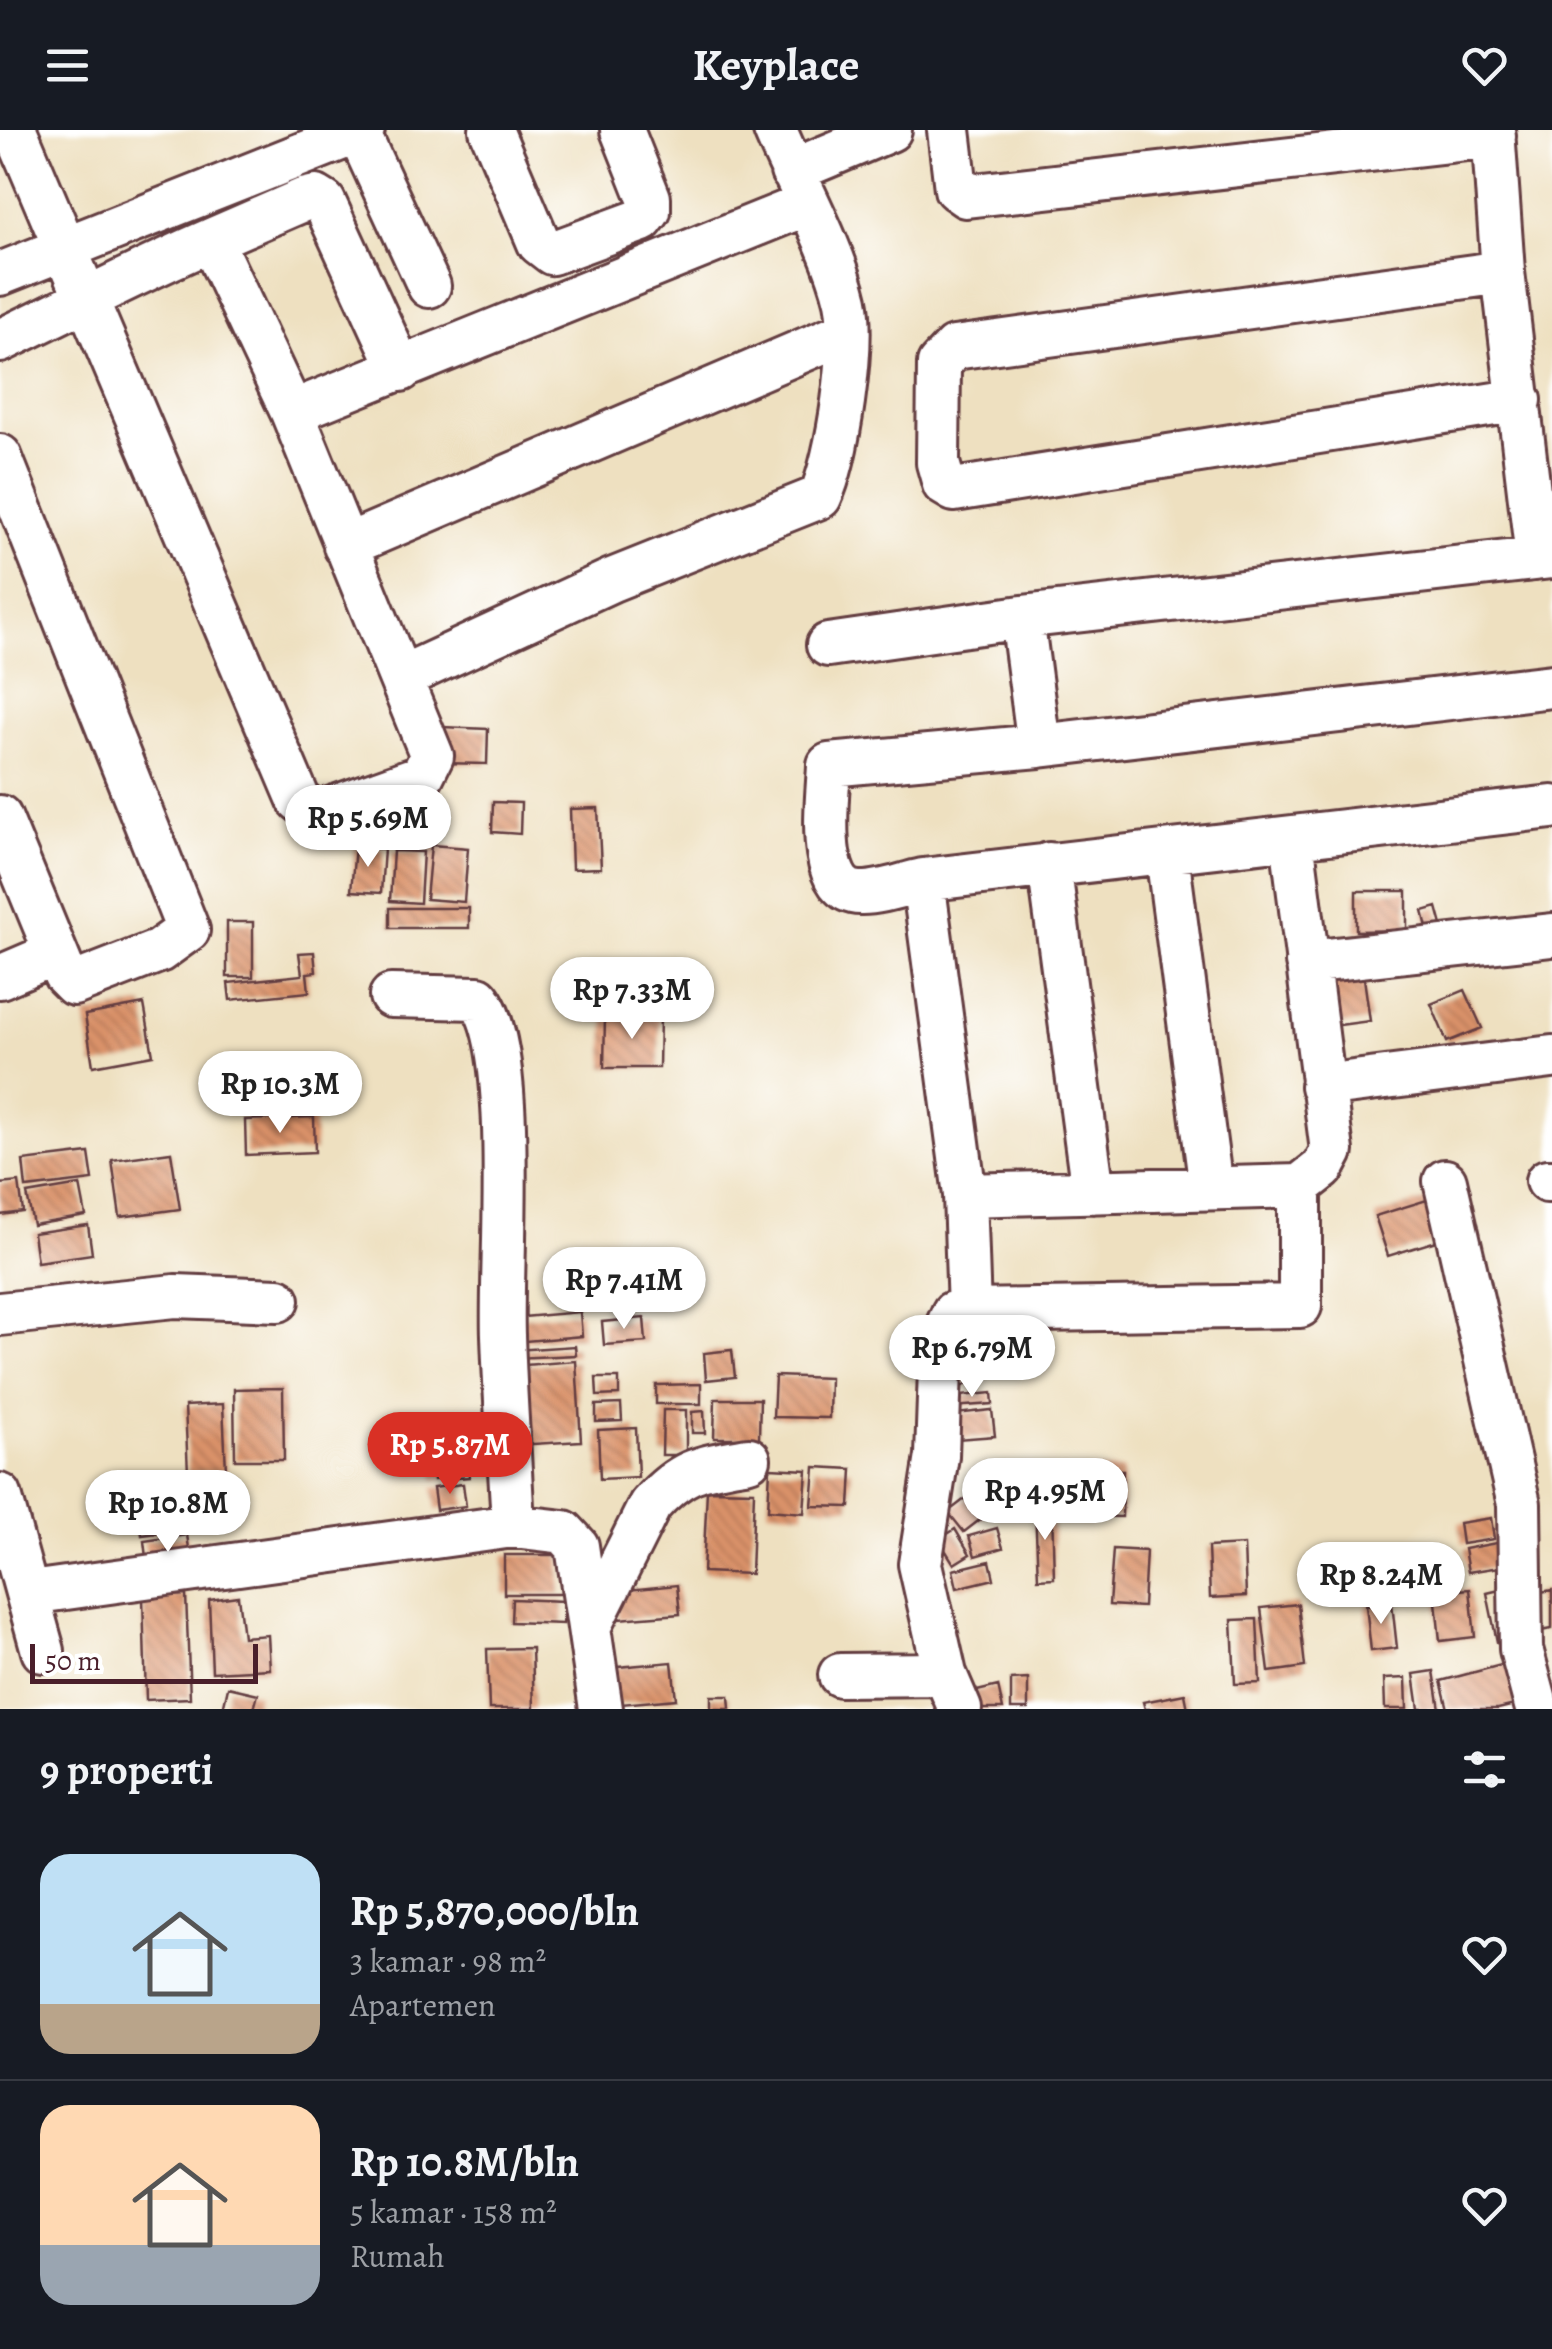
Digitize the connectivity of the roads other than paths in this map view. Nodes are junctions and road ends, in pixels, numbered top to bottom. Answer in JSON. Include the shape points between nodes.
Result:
{"nodes":[{"id":1,"x":15,"y":130,"type":"edge"},
{"id":2,"x":492,"y":130,"type":"edge"},
{"id":3,"x":622,"y":130,"type":"edge"},
{"id":4,"x":775,"y":130,"type":"edge"},
{"id":5,"x":890,"y":130,"type":"edge"},
{"id":6,"x":948,"y":130,"type":"edge"},
{"id":7,"x":361,"y":131,"type":"edge"},
{"id":8,"x":1494,"y":133,"type":"edge"},
{"id":9,"x":799,"y":188,"type":"junction"},
{"id":10,"x":211,"y":240,"type":"junction"},
{"id":11,"x":65,"y":247,"type":"junction"},
{"id":12,"x":1503,"y":272,"type":"junction"},
{"id":13,"x":0,"y":274,"type":"edge"},
{"id":14,"x":429,"y":286,"type":"dead end"},
{"id":15,"x":86,"y":298,"type":"junction"},
{"id":16,"x":846,"y":332,"type":"junction"},
{"id":17,"x":0,"y":341,"type":"edge"},
{"id":18,"x":400,"y":370,"type":"junction"},
{"id":19,"x":1520,"y":400,"type":"junction"},
{"id":20,"x":292,"y":412,"type":"junction"},
{"id":21,"x":0,"y":456,"type":"edge"},
{"id":22,"x":345,"y":546,"type":"junction"},
{"id":23,"x":1544,"y":558,"type":"edge"},
{"id":24,"x":1022,"y":617,"type":"junction"},
{"id":25,"x":828,"y":645,"type":"dead end"},
{"id":26,"x":402,"y":677,"type":"junction"},
{"id":27,"x":1552,"y":686,"type":"edge"},
{"id":28,"x":1038,"y":746,"type":"junction"},
{"id":29,"x":1552,"y":808,"type":"edge"},
{"id":30,"x":1,"y":822,"type":"edge"},
{"id":31,"x":1292,"y":839,"type":"junction"},
{"id":32,"x":1167,"y":854,"type":"junction"},
{"id":33,"x":1049,"y":864,"type":"junction"},
{"id":34,"x":923,"y":880,"type":"junction"},
{"id":35,"x":1552,"y":935,"type":"edge"},
{"id":36,"x":56,"y":953,"type":"junction"},
{"id":37,"x":1308,"y":962,"type":"junction"},
{"id":38,"x":0,"y":977,"type":"edge"},
{"id":39,"x":391,"y":996,"type":"dead end"},
{"id":40,"x":1552,"y":1057,"type":"edge"},
{"id":41,"x":1322,"y":1086,"type":"junction"},
{"id":42,"x":1445,"y":1181,"type":"dead end"},
{"id":43,"x":1300,"y":1186,"type":"junction"},
{"id":44,"x":1210,"y":1188,"type":"junction"},
{"id":45,"x":1092,"y":1192,"type":"junction"},
{"id":46,"x":965,"y":1195,"type":"junction"},
{"id":47,"x":278,"y":1300,"type":"dead end"},
{"id":48,"x":970,"y":1312,"type":"junction"},
{"id":49,"x":0,"y":1314,"type":"edge"},
{"id":50,"x":749,"y":1459,"type":"dead end"},
{"id":51,"x":0,"y":1495,"type":"edge"},
{"id":52,"x":514,"y":1526,"type":"junction"},
{"id":53,"x":30,"y":1594,"type":"junction"},
{"id":54,"x":590,"y":1624,"type":"junction"},
{"id":55,"x":42,"y":1652,"type":"dead end"},
{"id":56,"x":840,"y":1675,"type":"dead end"},
{"id":57,"x":952,"y":1692,"type":"edge"},
{"id":58,"x":601,"y":1709,"type":"edge"},
{"id":59,"x":1537,"y":1709,"type":"edge"}],
"edges":[{"from":1,"to":11,"type":"street"},
{"from":2,"to":3,"type":"street","via":[[539,243],[552,253],[642,220],[649,210]]},
{"from":4,"to":9,"type":"street"},
{"from":5,"to":9,"type":"street"},
{"from":6,"to":8,"type":"street","via":[[956,189],[966,196]]},
{"from":7,"to":11,"type":"street"},
{"from":7,"to":14,"type":"street"},
{"from":8,"to":12,"type":"street"},
{"from":9,"to":16,"type":"street","via":[[846,302]]},
{"from":9,"to":18,"type":"street"},
{"from":10,"to":15,"type":"street"},
{"from":10,"to":18,"type":"street","via":[[303,200],[324,202]]},
{"from":10,"to":20,"type":"street"},
{"from":11,"to":13,"type":"street"},
{"from":11,"to":15,"type":"street"},
{"from":12,"to":19,"type":"street"},
{"from":12,"to":19,"type":"street","via":[[954,348],[939,364],[938,463],[944,484],[954,490]]},
{"from":15,"to":17,"type":"street"},
{"from":15,"to":26,"type":"street","via":[[299,800],[310,809],[324,810],[430,768],[429,744]]},
{"from":16,"to":22,"type":"street"},
{"from":16,"to":26,"type":"street","via":[[832,471],[820,498],[612,580]]},
{"from":18,"to":20,"type":"street"},
{"from":19,"to":23,"type":"street"},
{"from":20,"to":22,"type":"street"},
{"from":21,"to":36,"type":"street","via":[[188,924],[184,935],[159,951],[84,983],[74,984]]},
{"from":22,"to":26,"type":"street"},
{"from":23,"to":24,"type":"street"},
{"from":24,"to":25,"type":"street"},
{"from":24,"to":28,"type":"street"},
{"from":27,"to":28,"type":"street"},
{"from":28,"to":34,"type":"street","via":[[829,765],[826,842],[834,878],[844,890],[862,893]]},
{"from":29,"to":31,"type":"street"},
{"from":30,"to":36,"type":"street"},
{"from":31,"to":32,"type":"street"},
{"from":31,"to":37,"type":"street"},
{"from":32,"to":33,"type":"street"},
{"from":32,"to":44,"type":"street"},
{"from":33,"to":34,"type":"street"},
{"from":33,"to":45,"type":"street"},
{"from":34,"to":46,"type":"street"},
{"from":35,"to":37,"type":"street"},
{"from":36,"to":38,"type":"street"},
{"from":37,"to":41,"type":"street"},
{"from":39,"to":52,"type":"street","via":[[478,998],[490,1013],[501,1072],[503,1333]]},
{"from":40,"to":41,"type":"street"},
{"from":41,"to":43,"type":"street","via":[[1332,1151]]},
{"from":42,"to":59,"type":"street","via":[[1519,1504],[1521,1649]]},
{"from":43,"to":44,"type":"street"},
{"from":43,"to":48,"type":"street","via":[[1300,1306]]},
{"from":44,"to":45,"type":"street"},
{"from":45,"to":46,"type":"street"},
{"from":46,"to":48,"type":"street"},
{"from":47,"to":49,"type":"street","via":[[176,1296]]},
{"from":48,"to":57,"type":"street","via":[[953,1313],[941,1340],[937,1456],[920,1564]]},
{"from":50,"to":54,"type":"street","via":[[697,1468],[665,1488]]},
{"from":51,"to":53,"type":"street"},
{"from":52,"to":53,"type":"street"},
{"from":52,"to":54,"type":"street","via":[[564,1532],[577,1546]]},
{"from":53,"to":55,"type":"street"},
{"from":54,"to":58,"type":"street"},
{"from":56,"to":57,"type":"street"}]}
